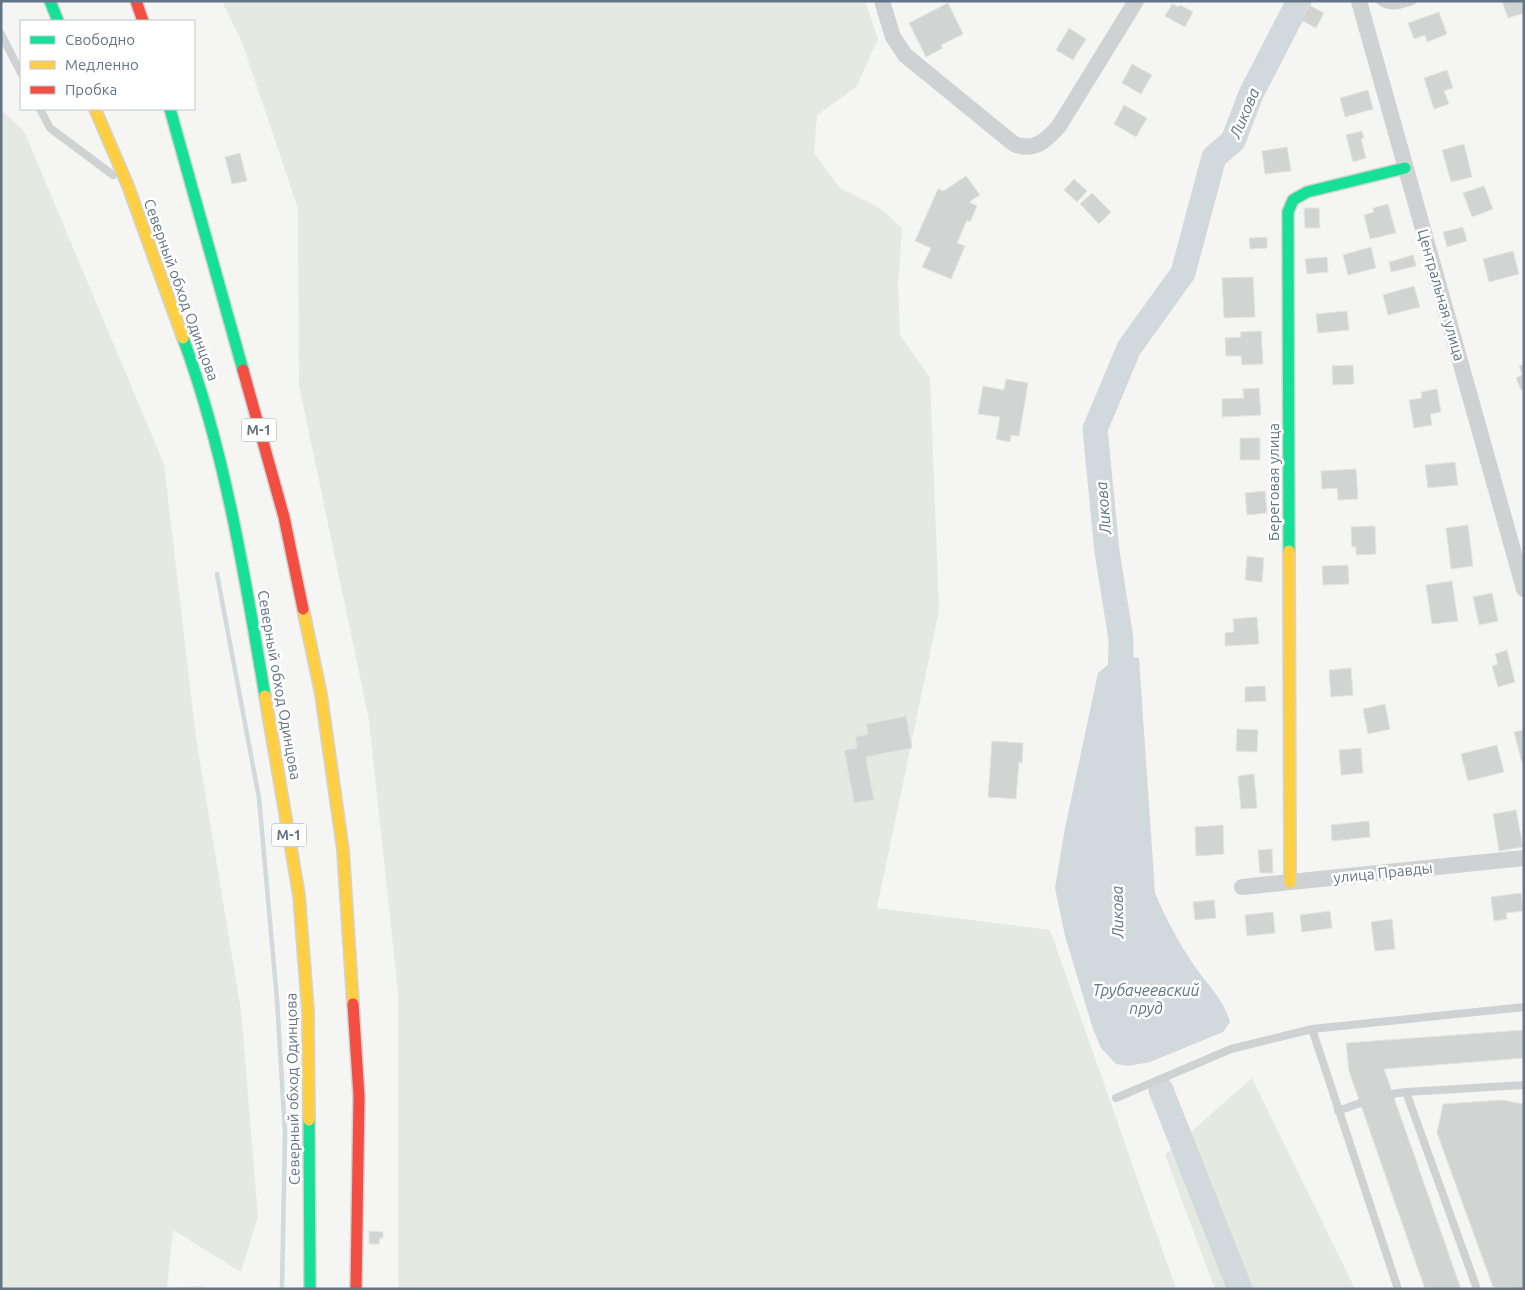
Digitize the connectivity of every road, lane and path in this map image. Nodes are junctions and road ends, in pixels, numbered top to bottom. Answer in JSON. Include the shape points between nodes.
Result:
{"nodes":[{"id":1,"x":50,"y":1,"type":"edge"},
{"id":2,"x":136,"y":1,"type":"edge"},
{"id":3,"x":882,"y":1,"type":"edge"},
{"id":4,"x":1136,"y":1,"type":"edge"},
{"id":5,"x":1359,"y":1,"type":"edge"},
{"id":6,"x":1380,"y":1,"type":"edge"},
{"id":7,"x":1412,"y":1,"type":"edge"},
{"id":8,"x":58,"y":20,"type":"edge"},
{"id":9,"x":143,"y":20,"type":"edge"},
{"id":10,"x":1,"y":34,"type":"edge"},
{"id":11,"x":20,"y":71,"type":"edge"},
{"id":12,"x":41,"y":110,"type":"edge"},
{"id":13,"x":95,"y":110,"type":"edge"},
{"id":14,"x":170,"y":110,"type":"edge"},
{"id":15,"x":1405,"y":168,"type":"junction"},
{"id":16,"x":128,"y":186,"type":"junction"},
{"id":17,"x":1524,"y":589,"type":"edge"},
{"id":18,"x":1524,"y":858,"type":"edge"},
{"id":19,"x":1290,"y":882,"type":"junction"},
{"id":20,"x":1242,"y":888,"type":"dead end"},
{"id":21,"x":1524,"y":1007,"type":"edge"},
{"id":22,"x":1312,"y":1029,"type":"junction"},
{"id":23,"x":1524,"y":1085,"type":"edge"},
{"id":24,"x":1406,"y":1092,"type":"junction"},
{"id":25,"x":1392,"y":1094,"type":"dead end"},
{"id":26,"x":1116,"y":1098,"type":"dead end"},
{"id":27,"x":1360,"y":1103,"type":"dead end"},
{"id":28,"x":1338,"y":1111,"type":"junction"},
{"id":29,"x":310,"y":1289,"type":"edge"},
{"id":30,"x":356,"y":1289,"type":"edge"},
{"id":31,"x":1398,"y":1289,"type":"edge"},
{"id":32,"x":1477,"y":1289,"type":"edge"}],
"edges":[{"from":1,"to":8,"type":"main road"},
{"from":2,"to":9,"type":"main road"},
{"from":3,"to":4,"type":"street","via":[[893,37],[905,55],[1023,148],[1035,147],[1047,140],[1059,126]]},
{"from":5,"to":15,"type":"street","name":"Центральная улица"},
{"from":6,"to":7,"type":"lane","via":[[1389,6]]},
{"from":10,"to":11,"type":"lane"},
{"from":12,"to":16,"type":"lane","via":[[50,128]]},
{"from":13,"to":16,"type":"main road","name":"Северный обход Одинцова","number":"М-1"},
{"from":14,"to":30,"type":"main road","name":"Северный обход Одинцова","number":"М-1","via":[[284,517],[321,694],[343,850],[359,1096]]},
{"from":15,"to":17,"type":"street","name":"Центральная улица"},
{"from":15,"to":19,"type":"main road","name":"Береговая улица","via":[[1307,192],[1293,200],[1288,212]]},
{"from":16,"to":29,"type":"main road","name":"Северный обход Одинцова","number":"М-1","via":[[202,389],[235,530],[278,764],[299,895],[308,1010]]},
{"from":18,"to":19,"type":"street","name":"улица Правды"},
{"from":19,"to":20,"type":"street","name":"улица Правды"},
{"from":21,"to":22,"type":"lane"},
{"from":22,"to":26,"type":"lane","via":[[1230,1049]]},
{"from":22,"to":28,"type":"lane"},
{"from":23,"to":24,"type":"lane"},
{"from":24,"to":25,"type":"lane"},
{"from":24,"to":32,"type":"lane"},
{"from":27,"to":28,"type":"lane"},
{"from":28,"to":31,"type":"lane"}]}
